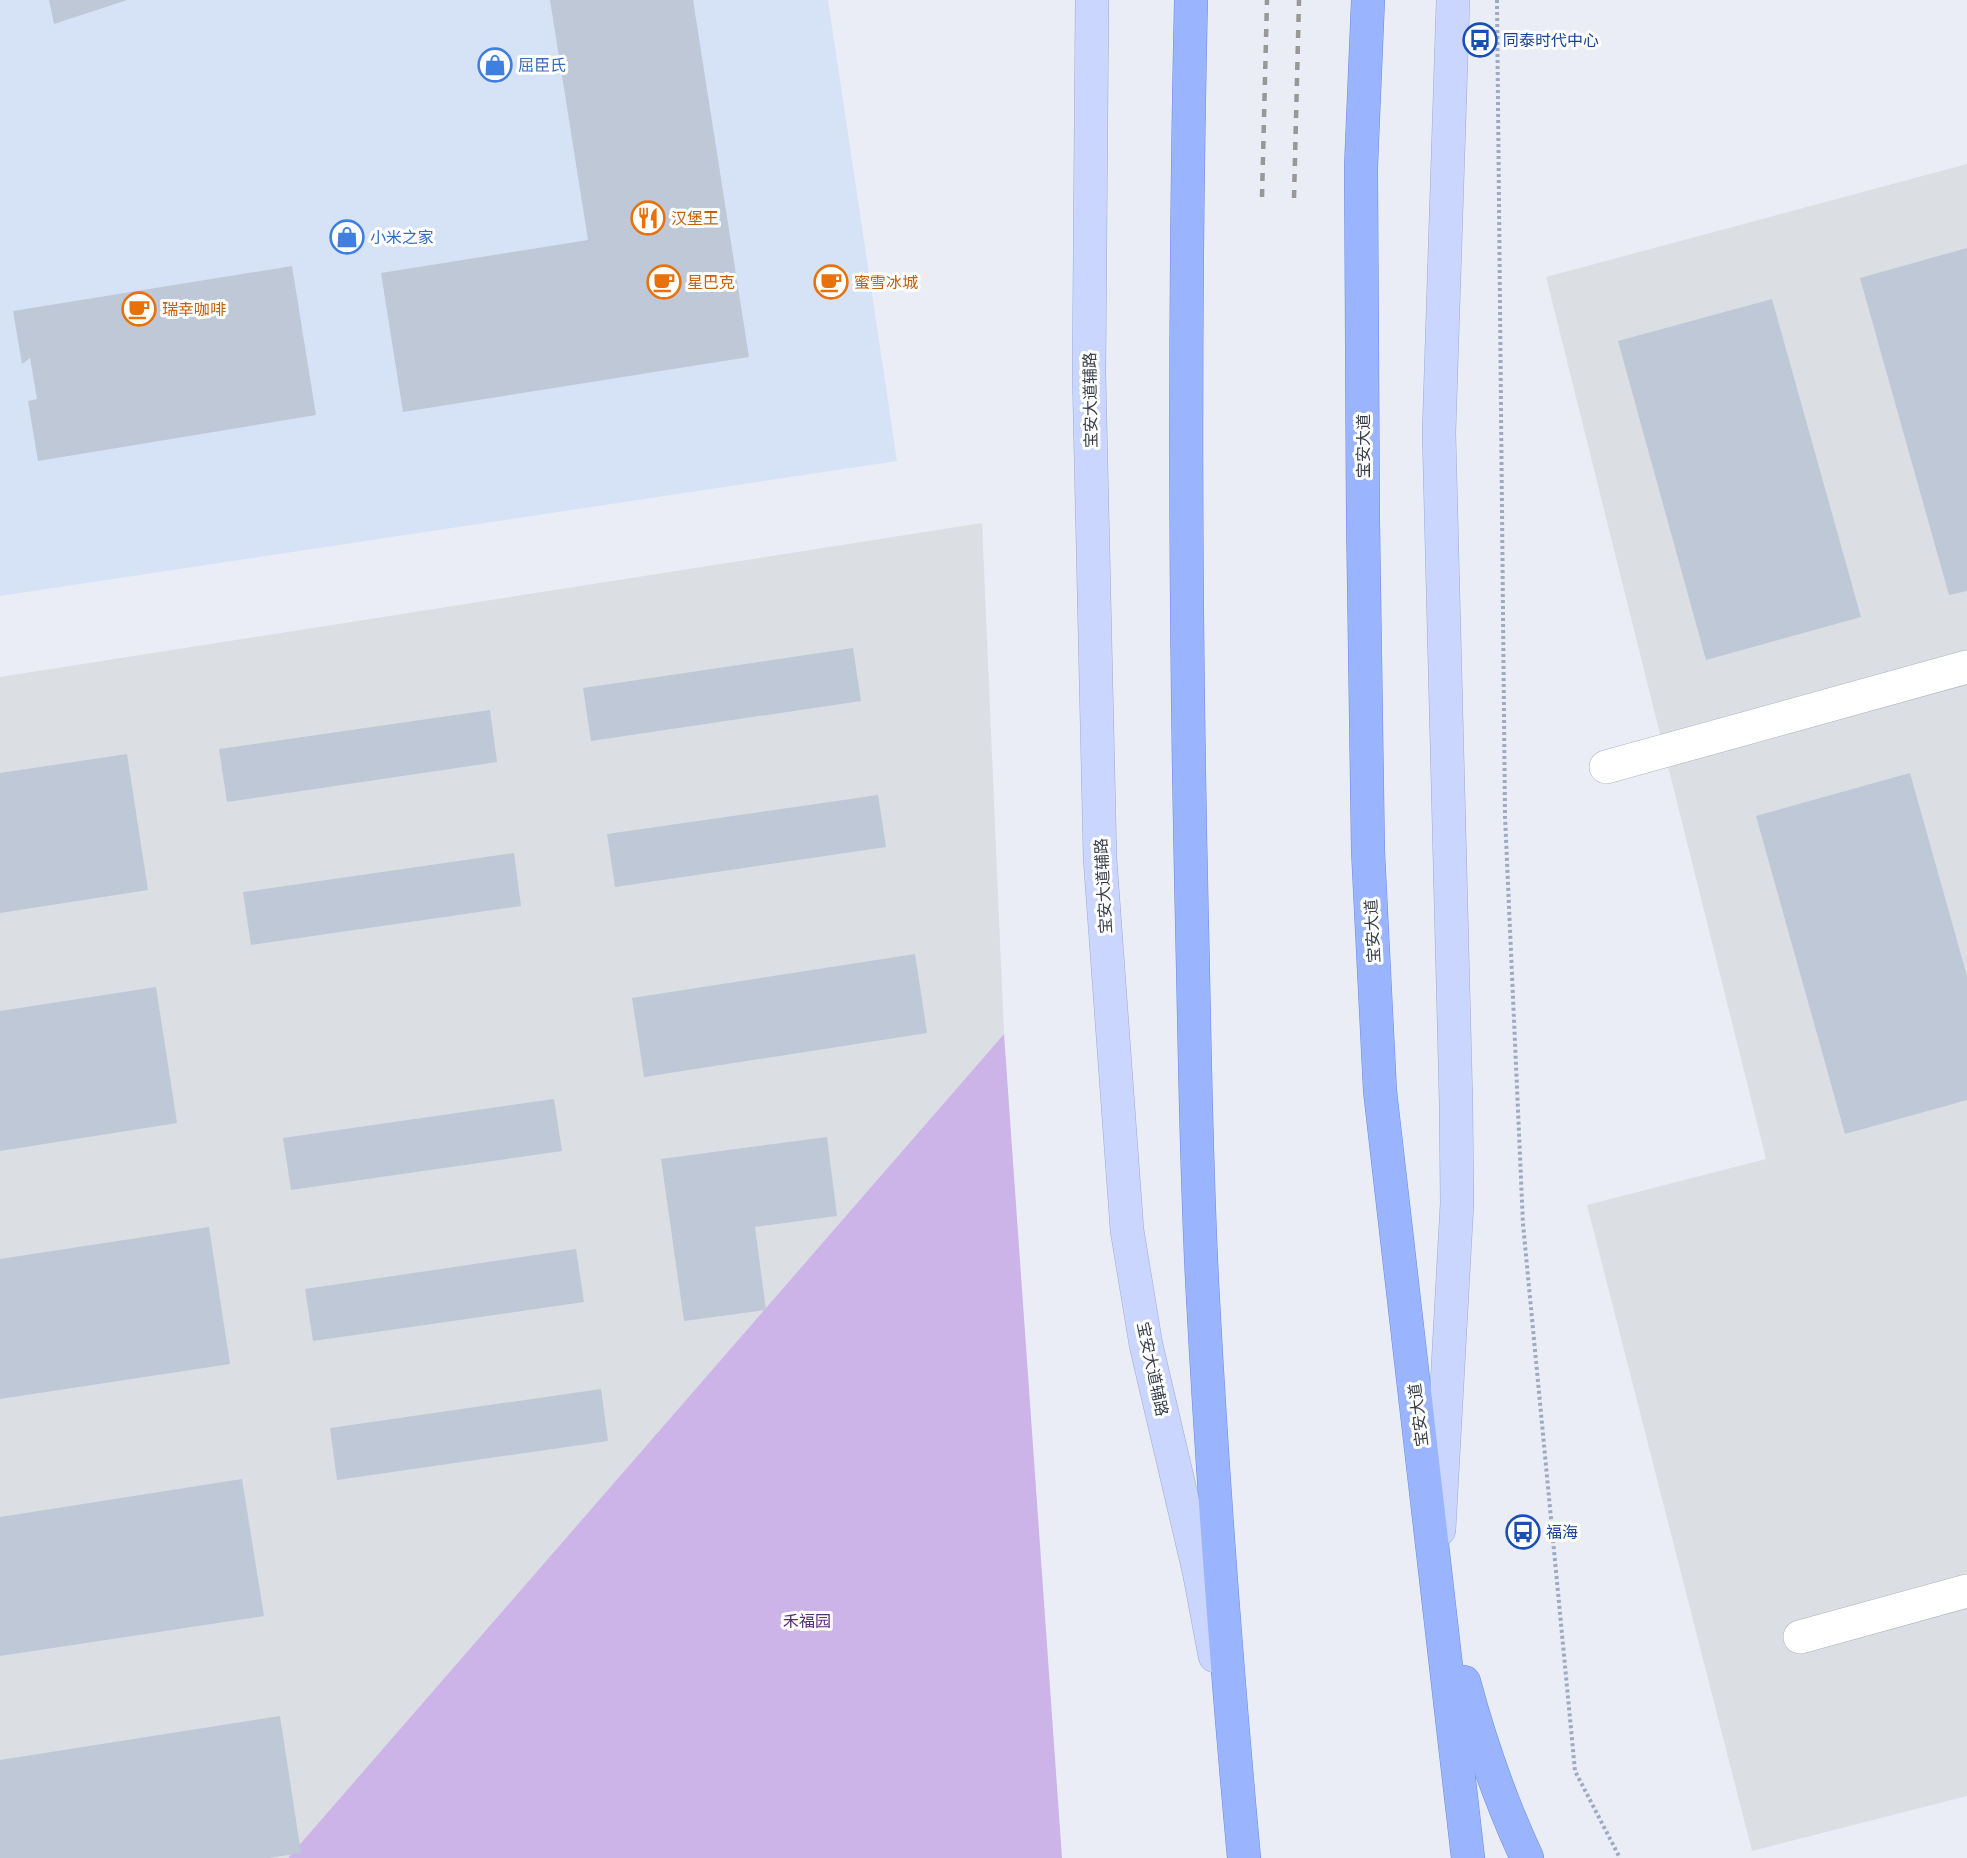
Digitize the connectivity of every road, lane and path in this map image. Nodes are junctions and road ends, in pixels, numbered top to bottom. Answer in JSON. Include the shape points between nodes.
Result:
{"nodes":[{"id":1,"x":1092,"y":0,"type":"edge"},
{"id":2,"x":1191,"y":0,"type":"edge"},
{"id":3,"x":1368,"y":0,"type":"edge"},
{"id":4,"x":1453,"y":0,"type":"edge"},
{"id":5,"x":1497,"y":0,"type":"edge"},
{"id":6,"x":1967,"y":667,"type":"edge"},
{"id":7,"x":1606,"y":767,"type":"dead end"},
{"id":8,"x":1436,"y":1577,"type":"junction"},
{"id":9,"x":1967,"y":1591,"type":"edge"},
{"id":10,"x":1800,"y":1637,"type":"dead end"},
{"id":11,"x":1235,"y":1760,"type":"junction"},
{"id":12,"x":1230,"y":1858,"type":"edge"},
{"id":13,"x":1244,"y":1858,"type":"edge"},
{"id":14,"x":1468,"y":1858,"type":"edge"},
{"id":15,"x":1527,"y":1858,"type":"edge"},
{"id":16,"x":1620,"y":1858,"type":"edge"}],
"edges":[{"from":1,"to":11,"type":"main road","name":"宝安大道辅路","via":[[1089,373],[1100,858],[1127,1230],[1146,1345],[1199,1570]]},
{"from":2,"to":11,"type":"main road","via":[[1185,402],[1196,1075],[1203,1296]]},
{"from":3,"to":8,"type":"main road","name":"宝安大道","via":[[1361,179],[1368,851],[1380,1091]]},
{"from":4,"to":8,"type":"main road","via":[[1439,433],[1457,1203]]},
{"from":5,"to":16,"type":"path","via":[[1505,816],[1523,1224],[1575,1771]]},
{"from":6,"to":7,"type":"street"},
{"from":8,"to":14,"type":"main road","name":"宝安大道"},
{"from":8,"to":15,"type":"main road","via":[[1474,1719]]},
{"from":9,"to":10,"type":"street"},
{"from":11,"to":12,"type":"main road"},
{"from":11,"to":13,"type":"main road"}]}
